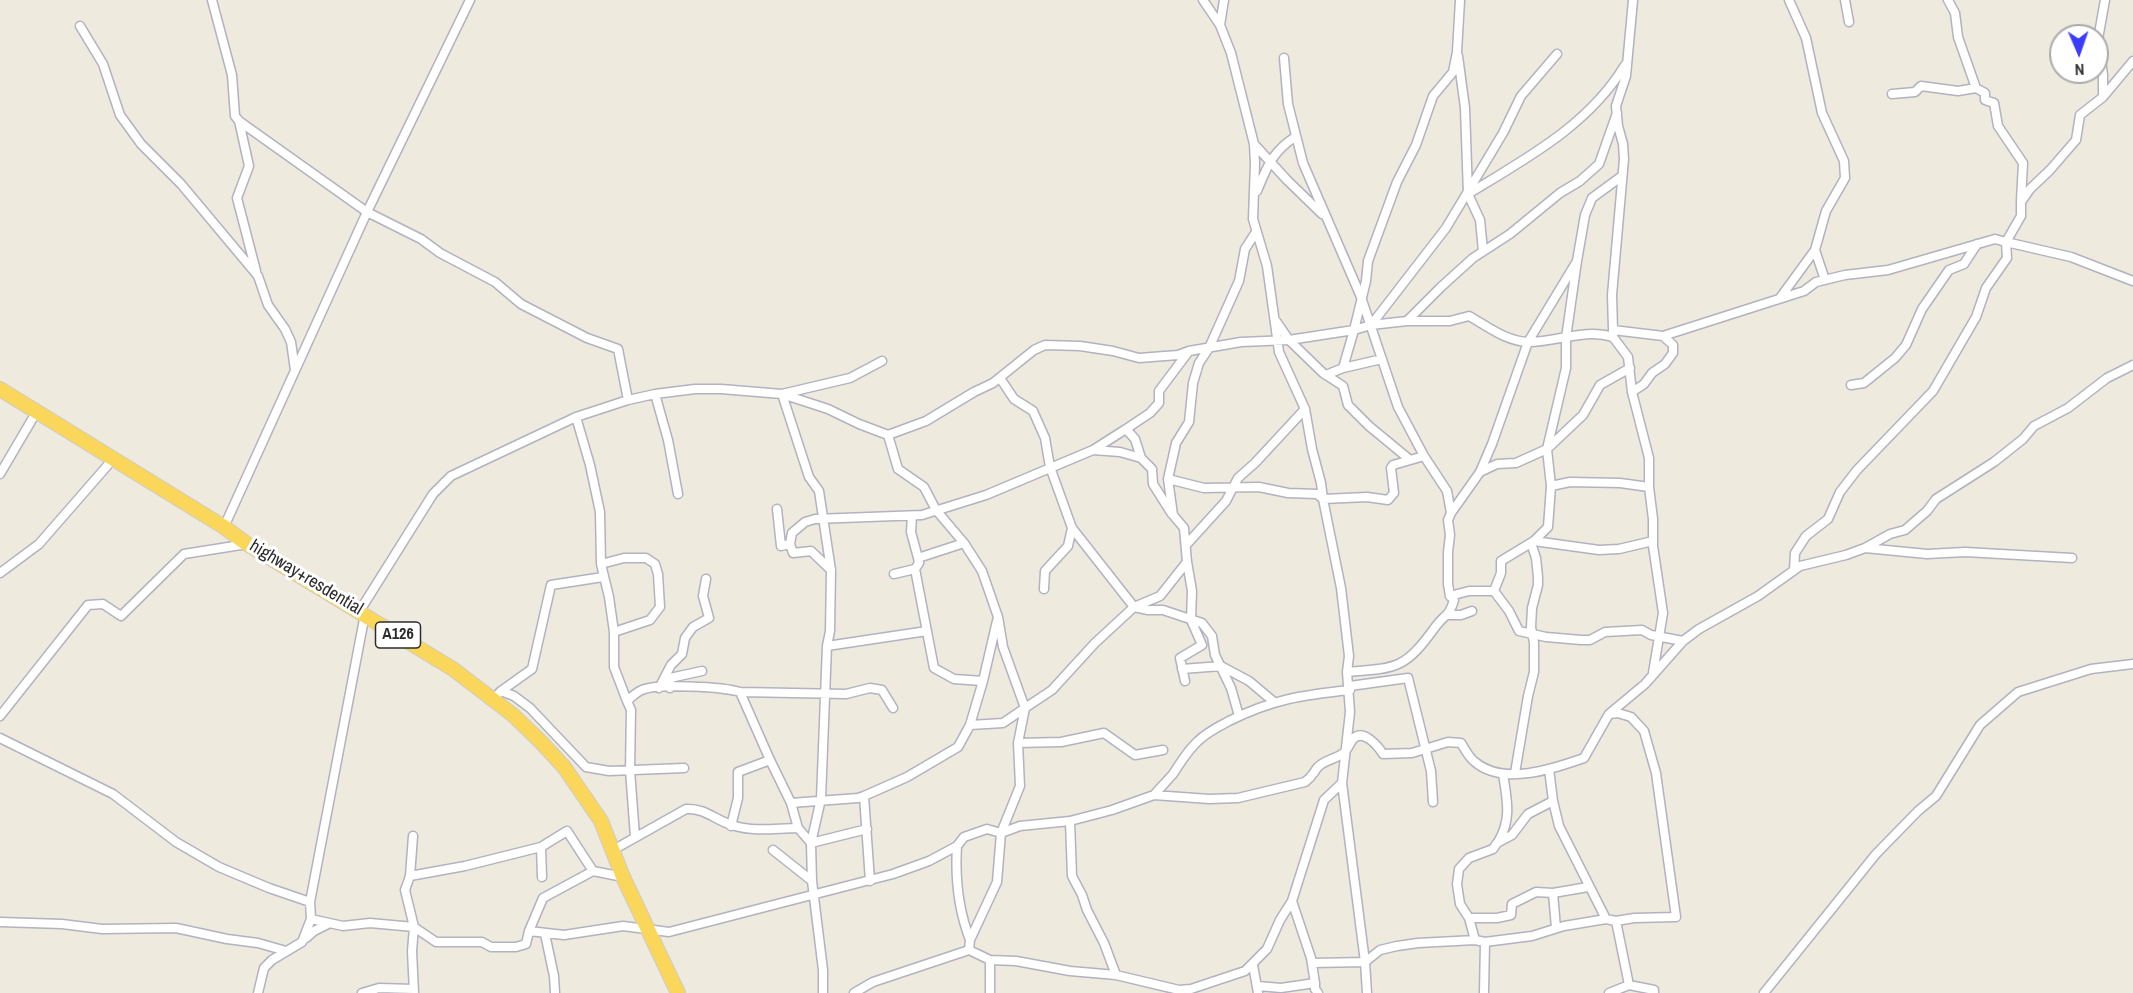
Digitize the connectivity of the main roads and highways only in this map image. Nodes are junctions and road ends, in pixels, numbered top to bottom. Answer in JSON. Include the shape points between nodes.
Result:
{"nodes":[{"id":1,"x":0,"y":389,"type":"edge"},
{"id":2,"x":678,"y":993,"type":"edge"}],
"edges":[{"from":1,"to":2,"type":"highway","name":"highway+resdential","number":"A126","via":[[497,695],[564,767],[601,821]]}]}
